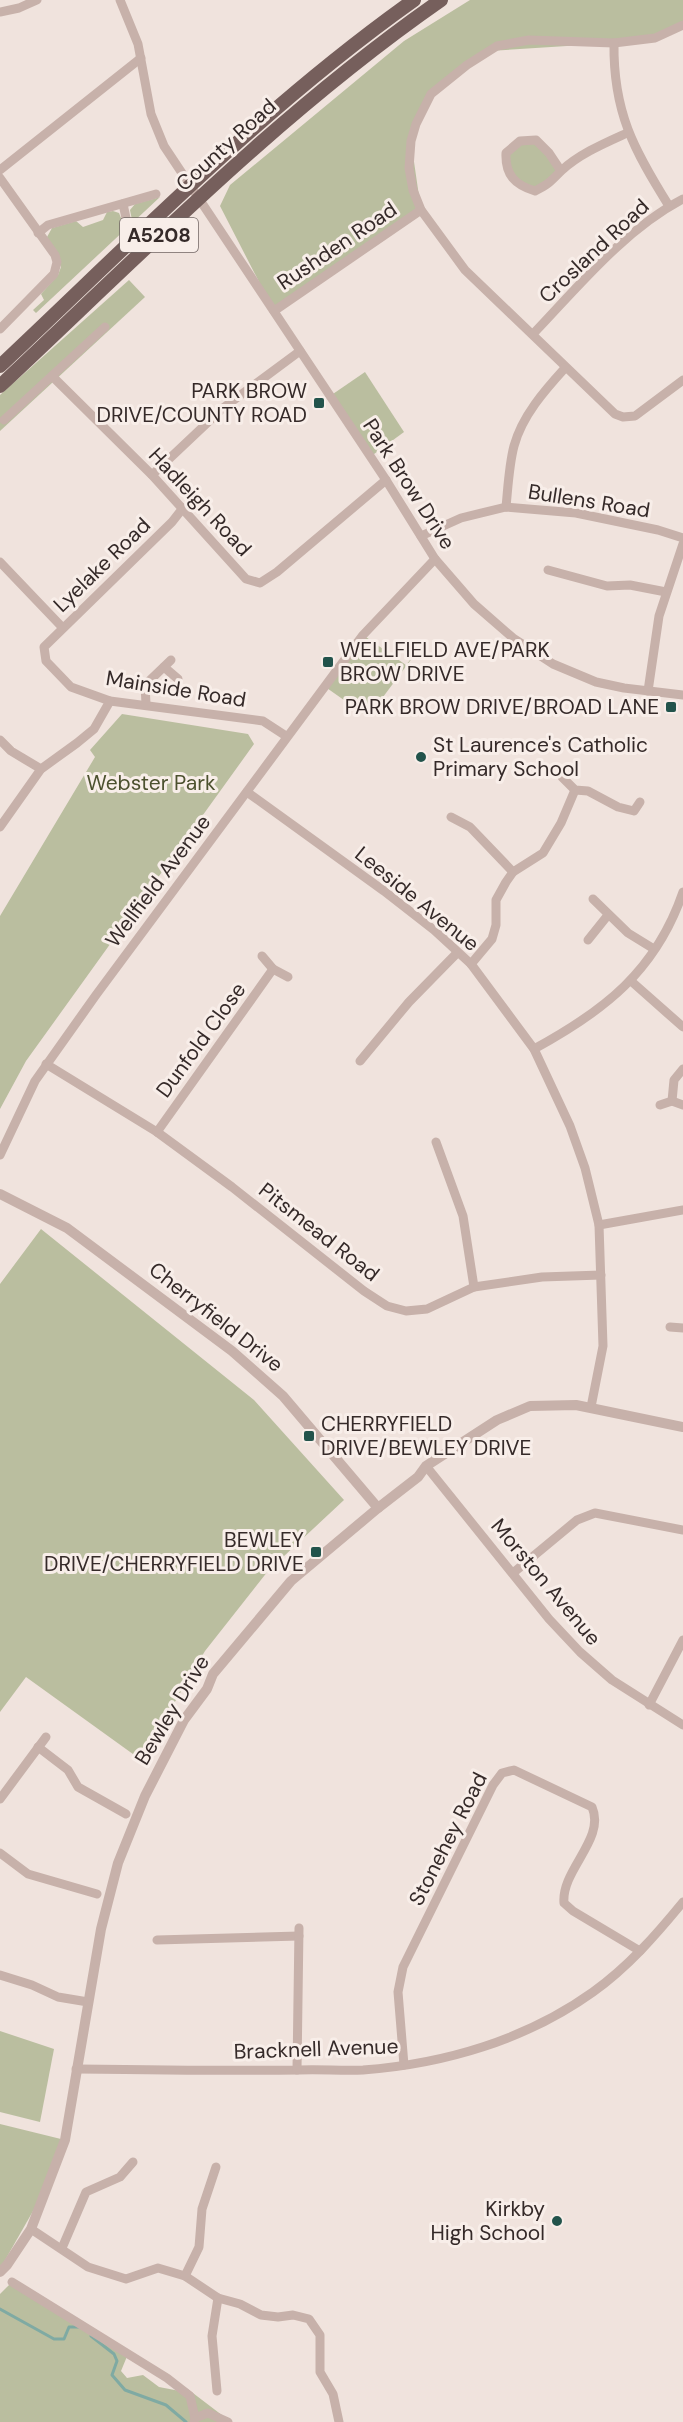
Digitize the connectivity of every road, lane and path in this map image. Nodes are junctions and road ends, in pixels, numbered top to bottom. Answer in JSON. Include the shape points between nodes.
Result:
{"nodes":[{"id":1,"x":37,"y":0,"type":"edge"},
{"id":2,"x":120,"y":0,"type":"edge"},
{"id":3,"x":414,"y":0,"type":"edge"},
{"id":4,"x":441,"y":0,"type":"edge"},
{"id":5,"x":0,"y":12,"type":"edge"},
{"id":6,"x":683,"y":25,"type":"edge"},
{"id":7,"x":614,"y":44,"type":"junction"},
{"id":8,"x":141,"y":58,"type":"junction"},
{"id":9,"x":627,"y":133,"type":"junction"},
{"id":10,"x":0,"y":170,"type":"edge"},
{"id":11,"x":561,"y":171,"type":"junction"},
{"id":12,"x":0,"y":178,"type":"edge"},
{"id":13,"x":190,"y":184,"type":"junction"},
{"id":14,"x":156,"y":194,"type":"dead end"},
{"id":15,"x":198,"y":198,"type":"junction"},
{"id":16,"x":683,"y":199,"type":"edge"},
{"id":17,"x":123,"y":204,"type":"junction"},
{"id":18,"x":669,"y":206,"type":"junction"},
{"id":19,"x":421,"y":210,"type":"junction"},
{"id":20,"x":126,"y":218,"type":"dead end"},
{"id":21,"x":38,"y":233,"type":"junction"},
{"id":22,"x":274,"y":311,"type":"junction"},
{"id":23,"x":105,"y":327,"type":"dead end"},
{"id":24,"x":0,"y":329,"type":"edge"},
{"id":25,"x":533,"y":334,"type":"junction"},
{"id":26,"x":300,"y":351,"type":"junction"},
{"id":27,"x":0,"y":366,"type":"edge"},
{"id":28,"x":565,"y":368,"type":"junction"},
{"id":29,"x":52,"y":376,"type":"junction"},
{"id":30,"x":683,"y":380,"type":"edge"},
{"id":31,"x":0,"y":386,"type":"edge"},
{"id":32,"x":4,"y":420,"type":"dead end"},
{"id":33,"x":152,"y":475,"type":"junction"},
{"id":34,"x":386,"y":480,"type":"junction"},
{"id":35,"x":506,"y":507,"type":"junction"},
{"id":36,"x":183,"y":508,"type":"junction"},
{"id":37,"x":421,"y":536,"type":"junction"},
{"id":38,"x":683,"y":538,"type":"edge"},
{"id":39,"x":683,"y":544,"type":"edge"},
{"id":40,"x":435,"y":559,"type":"junction"},
{"id":41,"x":0,"y":562,"type":"edge"},
{"id":42,"x":548,"y":570,"type":"dead end"},
{"id":43,"x":666,"y":592,"type":"junction"},
{"id":44,"x":62,"y":627,"type":"junction"},
{"id":45,"x":44,"y":647,"type":"joint"},
{"id":46,"x":178,"y":679,"type":"dead end"},
{"id":47,"x":648,"y":691,"type":"junction"},
{"id":48,"x":683,"y":695,"type":"edge"},
{"id":49,"x":111,"y":701,"type":"junction"},
{"id":50,"x":146,"y":704,"type":"junction"},
{"id":51,"x":286,"y":736,"type":"junction"},
{"id":52,"x":0,"y":740,"type":"edge"},
{"id":53,"x":41,"y":769,"type":"junction"},
{"id":54,"x":562,"y":777,"type":"dead end"},
{"id":55,"x":575,"y":790,"type":"junction"},
{"id":56,"x":247,"y":792,"type":"junction"},
{"id":57,"x":640,"y":802,"type":"dead end"},
{"id":58,"x":634,"y":811,"type":"junction"},
{"id":59,"x":451,"y":817,"type":"dead end"},
{"id":60,"x":637,"y":821,"type":"dead end"},
{"id":61,"x":0,"y":826,"type":"edge"},
{"id":62,"x":513,"y":872,"type":"junction"},
{"id":63,"x":683,"y":892,"type":"edge"},
{"id":64,"x":592,"y":899,"type":"dead end"},
{"id":65,"x":608,"y":915,"type":"junction"},
{"id":66,"x":588,"y":940,"type":"dead end"},
{"id":67,"x":654,"y":949,"type":"junction"},
{"id":68,"x":457,"y":953,"type":"junction"},
{"id":69,"x":262,"y":956,"type":"dead end"},
{"id":70,"x":471,"y":964,"type":"junction"},
{"id":71,"x":273,"y":969,"type":"junction"},
{"id":72,"x":288,"y":977,"type":"dead end"},
{"id":73,"x":631,"y":981,"type":"junction"},
{"id":74,"x":683,"y":1027,"type":"edge"},
{"id":75,"x":534,"y":1049,"type":"junction"},
{"id":76,"x":360,"y":1061,"type":"dead end"},
{"id":77,"x":46,"y":1064,"type":"junction"},
{"id":78,"x":683,"y":1069,"type":"edge"},
{"id":79,"x":672,"y":1101,"type":"junction"},
{"id":80,"x":683,"y":1104,"type":"edge"},
{"id":81,"x":660,"y":1105,"type":"dead end"},
{"id":82,"x":157,"y":1132,"type":"junction"},
{"id":83,"x":436,"y":1142,"type":"dead end"},
{"id":84,"x":0,"y":1155,"type":"edge"},
{"id":85,"x":0,"y":1194,"type":"edge"},
{"id":86,"x":683,"y":1210,"type":"edge"},
{"id":87,"x":599,"y":1225,"type":"junction"},
{"id":88,"x":601,"y":1275,"type":"junction"},
{"id":89,"x":474,"y":1287,"type":"junction"},
{"id":90,"x":670,"y":1327,"type":"dead end"},
{"id":91,"x":683,"y":1328,"type":"edge"},
{"id":92,"x":591,"y":1407,"type":"junction"},
{"id":93,"x":683,"y":1427,"type":"edge"},
{"id":94,"x":426,"y":1466,"type":"junction"},
{"id":95,"x":378,"y":1508,"type":"junction"},
{"id":96,"x":683,"y":1530,"type":"edge"},
{"id":97,"x":513,"y":1573,"type":"junction"},
{"id":98,"x":683,"y":1640,"type":"edge"},
{"id":99,"x":649,"y":1705,"type":"junction"},
{"id":100,"x":683,"y":1725,"type":"edge"},
{"id":101,"x":46,"y":1737,"type":"dead end"},
{"id":102,"x":38,"y":1747,"type":"junction"},
{"id":103,"x":0,"y":1798,"type":"edge"},
{"id":104,"x":126,"y":1814,"type":"dead end"},
{"id":105,"x":0,"y":1853,"type":"edge"},
{"id":106,"x":97,"y":1894,"type":"dead end"},
{"id":107,"x":683,"y":1902,"type":"edge"},
{"id":108,"x":157,"y":1940,"type":"dead end"},
{"id":109,"x":640,"y":1951,"type":"junction"},
{"id":110,"x":0,"y":1975,"type":"edge"},
{"id":111,"x":88,"y":2002,"type":"junction"},
{"id":112,"x":404,"y":2065,"type":"junction"},
{"id":113,"x":76,"y":2069,"type":"junction"},
{"id":114,"x":297,"y":2070,"type":"junction"},
{"id":115,"x":133,"y":2162,"type":"dead end"},
{"id":116,"x":216,"y":2167,"type":"dead end"},
{"id":117,"x":80,"y":2183,"type":"dead end"},
{"id":118,"x":86,"y":2192,"type":"junction"},
{"id":119,"x":31,"y":2229,"type":"junction"},
{"id":120,"x":62,"y":2248,"type":"junction"},
{"id":121,"x":0,"y":2272,"type":"edge"},
{"id":122,"x":185,"y":2276,"type":"junction"},
{"id":123,"x":12,"y":2282,"type":"dead end"},
{"id":124,"x":218,"y":2298,"type":"junction"},
{"id":125,"x":217,"y":2391,"type":"dead end"},
{"id":126,"x":194,"y":2420,"type":"edge"},
{"id":127,"x":228,"y":2422,"type":"edge"},
{"id":128,"x":339,"y":2422,"type":"edge"}],
"edges":[{"from":1,"to":5,"type":"street"},
{"from":2,"to":8,"type":"street","name":"Park Brow Drive"},
{"from":3,"to":13,"type":"main road","name":"County Road","number":"A5208","via":[[306,82]]},
{"from":4,"to":15,"type":"main road","name":"County Road","number":"A5208","via":[[322,89]]},
{"from":6,"to":7,"type":"street","via":[[655,38]]},
{"from":7,"to":9,"type":"street","via":[[614,74]]},
{"from":7,"to":19,"type":"street","via":[[529,40],[497,46],[431,94],[416,124],[409,168]]},
{"from":8,"to":10,"type":"street"},
{"from":8,"to":13,"type":"street","name":"Park Brow Drive","via":[[157,132]]},
{"from":9,"to":11,"type":"street","via":[[593,149]]},
{"from":9,"to":18,"type":"street"},
{"from":11,"to":11,"type":"street","via":[[554,181],[535,191],[522,187],[505,167],[506,153],[520,141],[536,140]]},
{"from":12,"to":21,"type":"street"},
{"from":13,"to":15,"type":"street","name":"Park Brow Drive"},
{"from":13,"to":27,"type":"main road","name":"County Road","number":"A5208"},
{"from":14,"to":17,"type":"street"},
{"from":15,"to":22,"type":"street","name":"Park Brow Drive"},
{"from":15,"to":31,"type":"main road","name":"County Road","number":"A5208"},
{"from":16,"to":18,"type":"street","name":"Crosland Road"},
{"from":17,"to":20,"type":"street"},
{"from":17,"to":21,"type":"street","via":[[48,225]]},
{"from":18,"to":25,"type":"street","name":"Crosland Road","via":[[626,241]]},
{"from":19,"to":22,"type":"street","name":"Rushden Road"},
{"from":19,"to":25,"type":"street","via":[[465,270]]},
{"from":21,"to":24,"type":"street","via":[[57,259],[56,271]]},
{"from":22,"to":26,"type":"street","name":"Park Brow Drive"},
{"from":23,"to":29,"type":"street"},
{"from":25,"to":28,"type":"street"},
{"from":26,"to":33,"type":"street","via":[[223,408]]},
{"from":26,"to":34,"type":"street","name":"Park Brow Drive"},
{"from":28,"to":30,"type":"street","via":[[623,417],[635,416]]},
{"from":28,"to":35,"type":"street","via":[[545,390],[514,445]]},
{"from":29,"to":32,"type":"street"},
{"from":29,"to":33,"type":"street","name":"Hadleigh Road"},
{"from":33,"to":36,"type":"street","name":"Hadleigh Road"},
{"from":34,"to":36,"type":"street","name":"Hadleigh Road","via":[[277,573],[260,583],[246,579]]},
{"from":34,"to":37,"type":"street","name":"Park Brow Drive"},
{"from":35,"to":37,"type":"street","name":"Bullens Road","via":[[461,518]]},
{"from":35,"to":38,"type":"street","name":"Bullens Road","via":[[576,513]]},
{"from":36,"to":44,"type":"street","name":"Lyelake Road"},
{"from":37,"to":40,"type":"street","name":"Park Brow Drive"},
{"from":39,"to":43,"type":"street"},
{"from":40,"to":47,"type":"street","name":"Park Brow Drive","via":[[474,604],[545,659],[596,682]]},
{"from":40,"to":51,"type":"street","name":"Wellfield Avenue","via":[[364,633]]},
{"from":41,"to":44,"type":"street"},
{"from":42,"to":43,"type":"street","via":[[607,586],[630,585]]},
{"from":43,"to":47,"type":"street"},
{"from":44,"to":45,"type":"street","name":"Lyelake Road"},
{"from":45,"to":49,"type":"street","name":"Mainside Road","via":[[46,661],[71,687]]},
{"from":46,"to":50,"type":"street","via":[[167,663],[145,685]]},
{"from":47,"to":48,"type":"street","name":"Park Brow Drive"},
{"from":49,"to":50,"type":"street","name":"Mainside Road"},
{"from":49,"to":53,"type":"street","via":[[94,729]]},
{"from":50,"to":51,"type":"street","name":"Mainside Road","via":[[263,721]]},
{"from":51,"to":56,"type":"street","name":"Wellfield Avenue"},
{"from":52,"to":53,"type":"street"},
{"from":53,"to":61,"type":"street"},
{"from":54,"to":55,"type":"street"},
{"from":55,"to":58,"type":"street","via":[[588,791]]},
{"from":55,"to":62,"type":"street","via":[[543,853]]},
{"from":56,"to":68,"type":"street","name":"Leeside Avenue","via":[[384,891]]},
{"from":56,"to":77,"type":"street","name":"Wellfield Avenue"},
{"from":57,"to":58,"type":"street"},
{"from":58,"to":60,"type":"street"},
{"from":59,"to":62,"type":"street","via":[[470,827]]},
{"from":62,"to":70,"type":"street","via":[[496,900],[492,939]]},
{"from":63,"to":67,"type":"street"},
{"from":64,"to":65,"type":"street"},
{"from":65,"to":66,"type":"street"},
{"from":65,"to":67,"type":"street"},
{"from":67,"to":73,"type":"street"},
{"from":68,"to":70,"type":"street","name":"Leeside Avenue"},
{"from":68,"to":76,"type":"street"},
{"from":69,"to":71,"type":"street"},
{"from":70,"to":75,"type":"street","name":"Leeside Avenue"},
{"from":71,"to":72,"type":"street"},
{"from":71,"to":82,"type":"street","name":"Dunfold Close"},
{"from":73,"to":74,"type":"street"},
{"from":73,"to":75,"type":"street","via":[[575,1027]]},
{"from":75,"to":87,"type":"street","name":"Leeside Avenue","via":[[581,1158]]},
{"from":77,"to":82,"type":"street","name":"Pitsmead Road"},
{"from":77,"to":84,"type":"street","name":"Wellfield Avenue"},
{"from":78,"to":79,"type":"street","via":[[675,1080]]},
{"from":79,"to":80,"type":"street"},
{"from":79,"to":81,"type":"street"},
{"from":82,"to":89,"type":"street","name":"Pitsmead Road","via":[[387,1306],[406,1311],[427,1309]]},
{"from":83,"to":89,"type":"street","via":[[463,1215]]},
{"from":85,"to":95,"type":"street","name":"Cherryfield Drive","via":[[67,1228],[232,1351],[283,1396]]},
{"from":86,"to":87,"type":"street"},
{"from":87,"to":88,"type":"street","name":"Leeside Avenue"},
{"from":88,"to":89,"type":"street","name":"Pitsmead Road","via":[[542,1277]]},
{"from":88,"to":92,"type":"street","name":"Leeside Avenue","via":[[603,1346]]},
{"from":90,"to":91,"type":"street"},
{"from":92,"to":93,"type":"street","name":"Bewley Drive"},
{"from":92,"to":94,"type":"street","name":"Bewley Drive","via":[[530,1407],[489,1424]]},
{"from":94,"to":95,"type":"street","name":"Bewley Drive","via":[[418,1477]]},
{"from":94,"to":97,"type":"street","name":"Morston Avenue"},
{"from":95,"to":111,"type":"street","name":"Bewley Drive","via":[[277,1595],[213,1674],[184,1720],[145,1796],[118,1863]]},
{"from":96,"to":97,"type":"street","via":[[595,1514],[578,1520]]},
{"from":97,"to":99,"type":"street","name":"Morston Avenue","via":[[580,1652]]},
{"from":98,"to":99,"type":"street"},
{"from":99,"to":100,"type":"street","name":"Morston Avenue"},
{"from":101,"to":102,"type":"street"},
{"from":102,"to":103,"type":"street"},
{"from":102,"to":104,"type":"street","via":[[68,1770],[78,1787]]},
{"from":105,"to":106,"type":"street","via":[[28,1874]]},
{"from":107,"to":109,"type":"street","name":"Bracknell Avenue"},
{"from":108,"to":114,"type":"street","via":[[299,1932]]},
{"from":109,"to":112,"type":"street","name":"Bracknell Avenue","via":[[592,1992],[528,2029],[484,2047]]},
{"from":109,"to":112,"type":"street","name":"Stonehey Road","via":[[564,1903],[564,1889],[596,1825],[592,1808],[514,1770],[502,1773],[403,1967],[398,1992]]},
{"from":110,"to":111,"type":"street","via":[[58,1997]]},
{"from":111,"to":113,"type":"street","name":"Bewley Drive"},
{"from":112,"to":114,"type":"street","name":"Bracknell Avenue","via":[[362,2070]]},
{"from":113,"to":114,"type":"street","name":"Bracknell Avenue"},
{"from":113,"to":119,"type":"street","name":"Bewley Drive","via":[[65,2140]]},
{"from":115,"to":118,"type":"street","via":[[120,2177]]},
{"from":116,"to":122,"type":"street","via":[[202,2209],[200,2247]]},
{"from":117,"to":118,"type":"street"},
{"from":118,"to":120,"type":"street"},
{"from":119,"to":120,"type":"street"},
{"from":119,"to":121,"type":"street","name":"Bewley Drive"},
{"from":120,"to":122,"type":"street","via":[[88,2267],[126,2279],[158,2268]]},
{"from":122,"to":124,"type":"street"},
{"from":123,"to":126,"type":"street","via":[[167,2378],[190,2396]]},
{"from":124,"to":125,"type":"street","via":[[212,2336]]},
{"from":124,"to":128,"type":"street","via":[[261,2315],[309,2319],[320,2335],[320,2372],[333,2394]]},
{"from":126,"to":127,"type":"street","via":[[208,2413]]}]}
